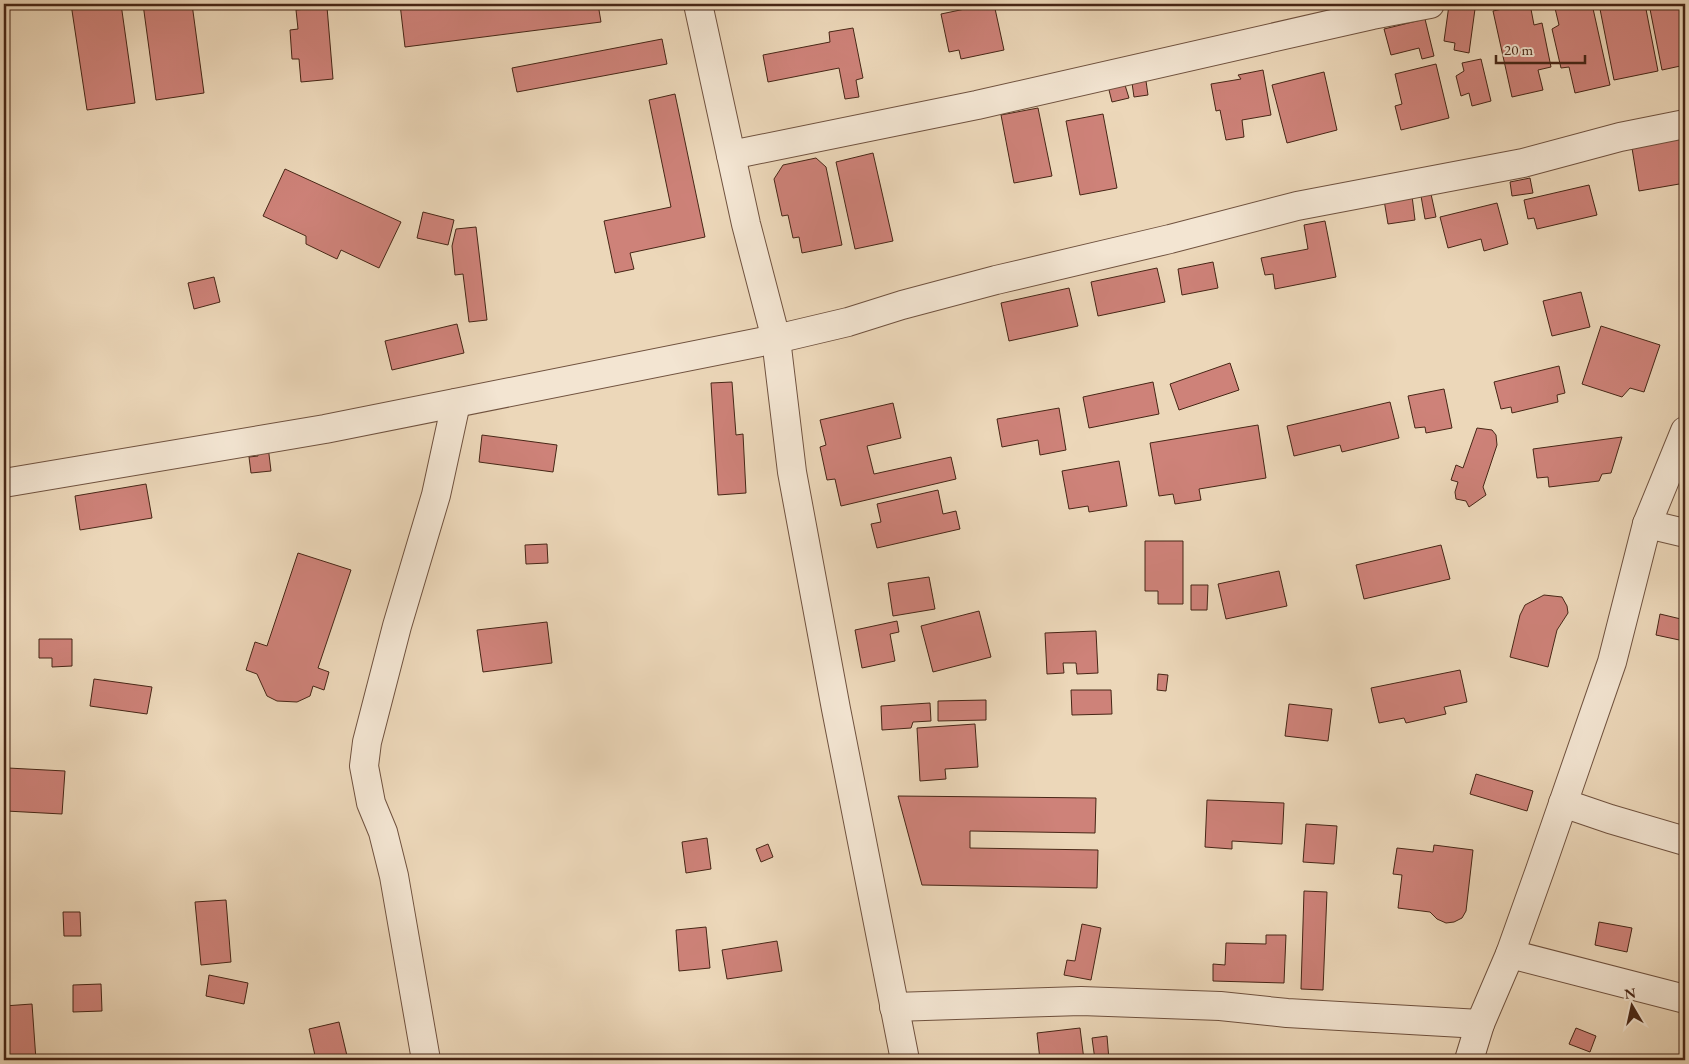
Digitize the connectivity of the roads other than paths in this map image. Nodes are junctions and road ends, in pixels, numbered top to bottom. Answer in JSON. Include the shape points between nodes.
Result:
{"nodes":[{"id":1,"x":698,"y":4,"type":"edge"},
{"id":2,"x":1430,"y":4,"type":"edge"},
{"id":3,"x":1371,"y":10,"type":"edge"},
{"id":4,"x":1685,"y":124,"type":"edge"},
{"id":5,"x":731,"y":155,"type":"junction"},
{"id":6,"x":776,"y":339,"type":"junction"},
{"id":7,"x":456,"y":403,"type":"junction"},
{"id":8,"x":1685,"y":430,"type":"edge"},
{"id":9,"x":4,"y":483,"type":"edge"},
{"id":10,"x":1648,"y":524,"type":"junction"},
{"id":11,"x":1685,"y":533,"type":"edge"},
{"id":12,"x":1563,"y":803,"type":"junction"},
{"id":13,"x":1685,"y":841,"type":"edge"},
{"id":14,"x":1510,"y":954,"type":"junction"},
{"id":15,"x":1685,"y":999,"type":"edge"},
{"id":16,"x":894,"y":1007,"type":"junction"},
{"id":17,"x":1480,"y":1024,"type":"junction"},
{"id":18,"x":426,"y":1060,"type":"edge"},
{"id":19,"x":905,"y":1060,"type":"edge"},
{"id":20,"x":1470,"y":1060,"type":"edge"}],
"edges":[{"from":1,"to":5,"type":"street"},
{"from":2,"to":3,"type":"street"},
{"from":3,"to":5,"type":"street","via":[[977,105]]},
{"from":4,"to":6,"type":"street","via":[[1523,162],[1296,206],[987,282]]},
{"from":5,"to":6,"type":"street"},
{"from":6,"to":7,"type":"street"},
{"from":6,"to":16,"type":"street","via":[[792,472]]},
{"from":7,"to":9,"type":"street","via":[[325,429]]},
{"from":7,"to":18,"type":"street","via":[[436,495],[397,626],[367,742],[364,766],[371,802],[383,832],[394,876]]},
{"from":8,"to":10,"type":"street"},
{"from":10,"to":11,"type":"street"},
{"from":10,"to":12,"type":"street","via":[[1612,662]]},
{"from":12,"to":13,"type":"street"},
{"from":12,"to":14,"type":"street"},
{"from":14,"to":15,"type":"street"},
{"from":14,"to":17,"type":"street"},
{"from":16,"to":17,"type":"street","via":[[1081,1001],[1220,1006]]},
{"from":16,"to":19,"type":"street"},
{"from":17,"to":20,"type":"street"}]}
